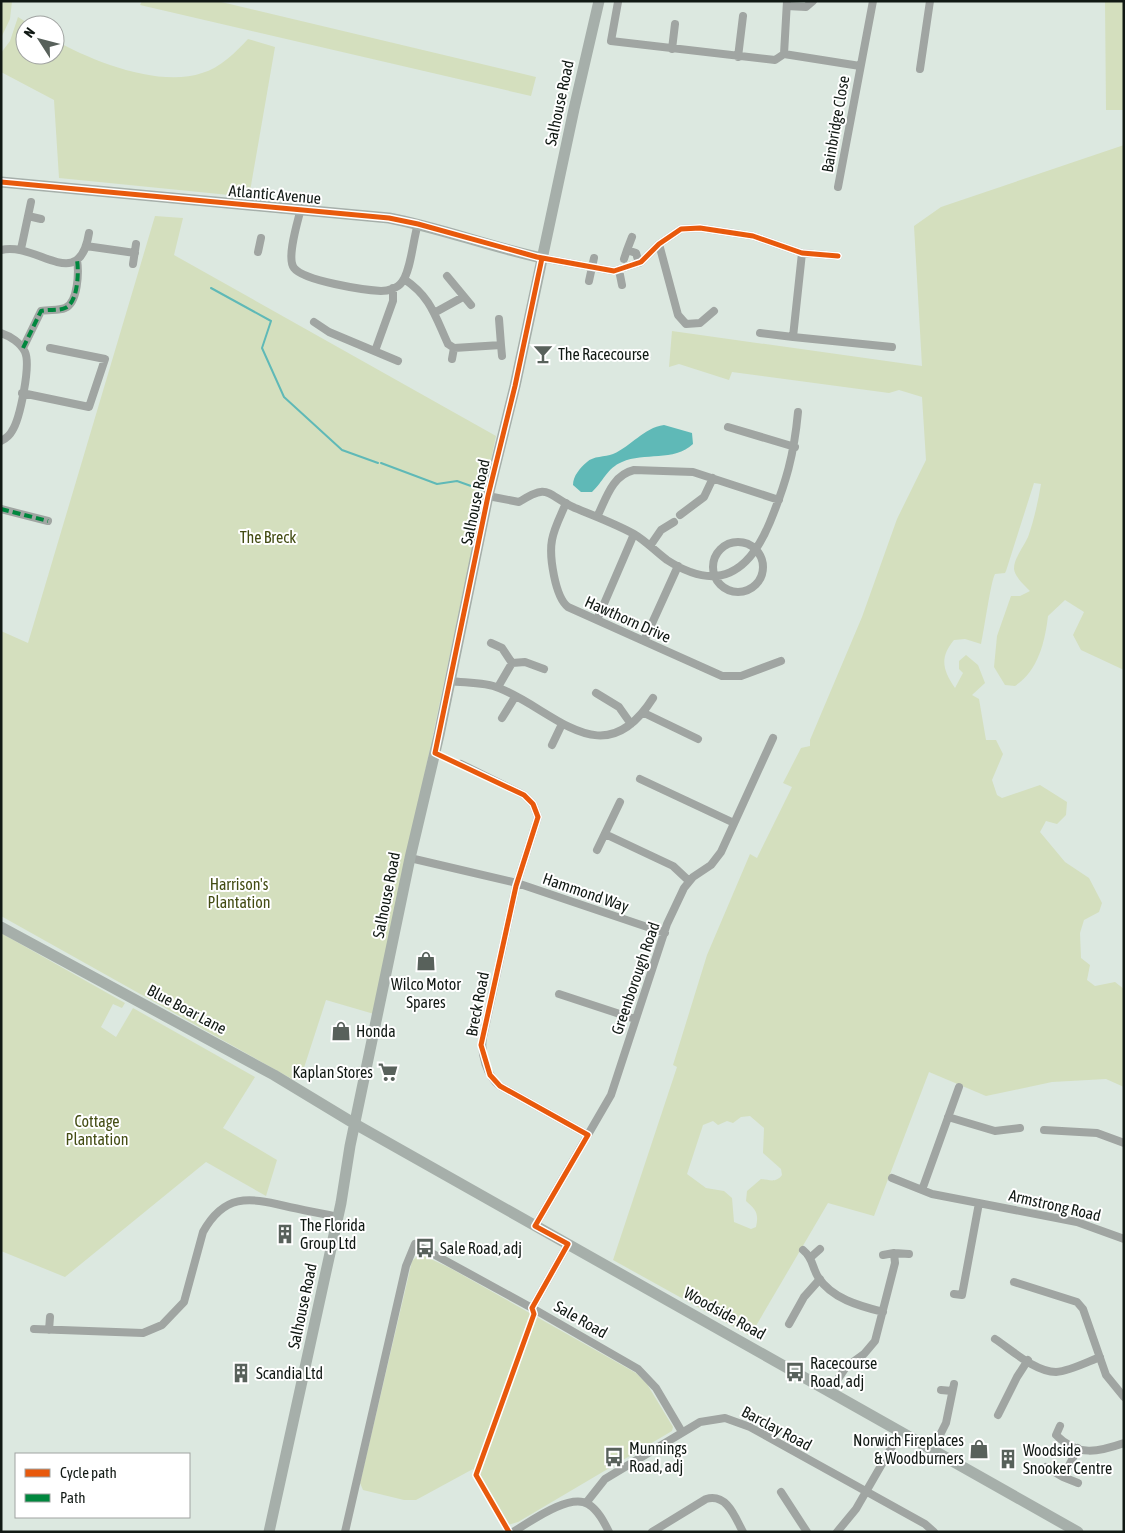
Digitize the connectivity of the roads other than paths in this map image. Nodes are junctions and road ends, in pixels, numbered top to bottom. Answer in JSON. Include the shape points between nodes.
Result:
{"nodes":[{"id":1,"x":599,"y":1,"type":"edge"},
{"id":2,"x":813,"y":1,"type":"edge"},
{"id":3,"x":873,"y":1,"type":"edge"},
{"id":4,"x":930,"y":1,"type":"edge"},
{"id":5,"x":618,"y":2,"type":"edge"},
{"id":6,"x":787,"y":4,"type":"edge"},
{"id":7,"x":743,"y":16,"type":"dead end"},
{"id":8,"x":676,"y":24,"type":"dead end"},
{"id":9,"x":672,"y":49,"type":"junction"},
{"id":10,"x":784,"y":54,"type":"junction"},
{"id":11,"x":738,"y":57,"type":"junction"},
{"id":12,"x":860,"y":66,"type":"junction"},
{"id":13,"x":920,"y":69,"type":"dead end"},
{"id":14,"x":1,"y":182,"type":"edge"},
{"id":15,"x":838,"y":187,"type":"dead end"},
{"id":16,"x":30,"y":202,"type":"dead end"},
{"id":17,"x":301,"y":208,"type":"junction"},
{"id":18,"x":28,"y":216,"type":"junction"},
{"id":19,"x":41,"y":219,"type":"dead end"},
{"id":20,"x":418,"y":224,"type":"junction"},
{"id":21,"x":89,"y":233,"type":"dead end"},
{"id":22,"x":632,"y":237,"type":"dead end"},
{"id":23,"x":261,"y":238,"type":"dead end"},
{"id":24,"x":136,"y":244,"type":"dead end"},
{"id":25,"x":659,"y":244,"type":"junction"},
{"id":26,"x":86,"y":246,"type":"junction"},
{"id":27,"x":21,"y":249,"type":"junction"},
{"id":28,"x":1,"y":250,"type":"edge"},
{"id":29,"x":627,"y":250,"type":"junction"},
{"id":30,"x":258,"y":252,"type":"dead end"},
{"id":31,"x":135,"y":253,"type":"junction"},
{"id":32,"x":802,"y":254,"type":"junction"},
{"id":33,"x":838,"y":256,"type":"dead end"},
{"id":34,"x":542,"y":258,"type":"junction"},
{"id":35,"x":594,"y":258,"type":"dead end"},
{"id":36,"x":624,"y":259,"type":"dead end"},
{"id":37,"x":77,"y":260,"type":"junction"},
{"id":38,"x":639,"y":263,"type":"junction"},
{"id":39,"x":133,"y":264,"type":"dead end"},
{"id":40,"x":592,"y":267,"type":"junction"},
{"id":41,"x":619,"y":270,"type":"junction"},
{"id":42,"x":447,"y":276,"type":"dead end"},
{"id":43,"x":404,"y":279,"type":"junction"},
{"id":44,"x":589,"y":281,"type":"dead end"},
{"id":45,"x":622,"y":285,"type":"dead end"},
{"id":46,"x":393,"y":288,"type":"junction"},
{"id":47,"x":463,"y":297,"type":"junction"},
{"id":48,"x":471,"y":305,"type":"dead end"},
{"id":49,"x":714,"y":311,"type":"dead end"},
{"id":50,"x":434,"y":313,"type":"junction"},
{"id":51,"x":498,"y":319,"type":"dead end"},
{"id":52,"x":314,"y":322,"type":"dead end"},
{"id":53,"x":1,"y":333,"type":"edge"},
{"id":54,"x":760,"y":333,"type":"dead end"},
{"id":55,"x":793,"y":337,"type":"junction"},
{"id":56,"x":501,"y":345,"type":"junction"},
{"id":57,"x":892,"y":346,"type":"dead end"},
{"id":58,"x":23,"y":348,"type":"junction"},
{"id":59,"x":50,"y":348,"type":"dead end"},
{"id":60,"x":454,"y":348,"type":"junction"},
{"id":61,"x":375,"y":351,"type":"junction"},
{"id":62,"x":502,"y":356,"type":"dead end"},
{"id":63,"x":452,"y":359,"type":"dead end"},
{"id":64,"x":398,"y":361,"type":"dead end"},
{"id":65,"x":22,"y":393,"type":"junction"},
{"id":66,"x":798,"y":412,"type":"dead end"},
{"id":67,"x":728,"y":427,"type":"dead end"},
{"id":68,"x":1,"y":441,"type":"edge"},
{"id":69,"x":795,"y":447,"type":"junction"},
{"id":70,"x":713,"y":478,"type":"junction"},
{"id":71,"x":488,"y":496,"type":"junction"},
{"id":72,"x":779,"y":500,"type":"junction"},
{"id":73,"x":566,"y":503,"type":"junction"},
{"id":74,"x":1,"y":509,"type":"edge"},
{"id":75,"x":680,"y":516,"type":"dead end"},
{"id":76,"x":597,"y":517,"type":"junction"},
{"id":77,"x":48,"y":521,"type":"dead end"},
{"id":78,"x":674,"y":522,"type":"dead end"},
{"id":79,"x":634,"y":534,"type":"junction"},
{"id":80,"x":650,"y":546,"type":"junction"},
{"id":81,"x":756,"y":550,"type":"junction"},
{"id":82,"x":678,"y":566,"type":"junction"},
{"id":83,"x":715,"y":576,"type":"junction"},
{"id":84,"x":597,"y":620,"type":"junction"},
{"id":85,"x":644,"y":641,"type":"junction"},
{"id":86,"x":491,"y":643,"type":"dead end"},
{"id":87,"x":781,"y":661,"type":"dead end"},
{"id":88,"x":512,"y":663,"type":"junction"},
{"id":89,"x":544,"y":669,"type":"dead end"},
{"id":90,"x":450,"y":681,"type":"junction"},
{"id":91,"x":498,"y":687,"type":"junction"},
{"id":92,"x":596,"y":693,"type":"dead end"},
{"id":93,"x":515,"y":697,"type":"junction"},
{"id":94,"x":653,"y":698,"type":"dead end"},
{"id":95,"x":640,"y":702,"type":"dead end"},
{"id":96,"x":646,"y":710,"type":"junction"},
{"id":97,"x":502,"y":718,"type":"dead end"},
{"id":98,"x":562,"y":724,"type":"junction"},
{"id":99,"x":632,"y":724,"type":"junction"},
{"id":100,"x":773,"y":738,"type":"dead end"},
{"id":101,"x":698,"y":739,"type":"dead end"},
{"id":102,"x":760,"y":743,"type":"dead end"},
{"id":103,"x":552,"y":745,"type":"dead end"},
{"id":104,"x":769,"y":747,"type":"junction"},
{"id":105,"x":461,"y":764,"type":"dead end"},
{"id":106,"x":471,"y":769,"type":"junction"},
{"id":107,"x":467,"y":778,"type":"dead end"},
{"id":108,"x":640,"y":779,"type":"dead end"},
{"id":109,"x":620,"y":802,"type":"dead end"},
{"id":110,"x":734,"y":823,"type":"junction"},
{"id":111,"x":605,"y":834,"type":"junction"},
{"id":112,"x":597,"y":850,"type":"dead end"},
{"id":113,"x":410,"y":858,"type":"junction"},
{"id":114,"x":690,"y":880,"type":"junction"},
{"id":115,"x":516,"y":883,"type":"junction"},
{"id":116,"x":1,"y":927,"type":"edge"},
{"id":117,"x":665,"y":933,"type":"junction"},
{"id":118,"x":559,"y":994,"type":"dead end"},
{"id":119,"x":635,"y":1019,"type":"junction"},
{"id":120,"x":959,"y":1087,"type":"dead end"},
{"id":121,"x":948,"y":1118,"type":"junction"},
{"id":122,"x":355,"y":1124,"type":"junction"},
{"id":123,"x":1020,"y":1128,"type":"dead end"},
{"id":124,"x":1044,"y":1130,"type":"dead end"},
{"id":125,"x":588,"y":1135,"type":"junction"},
{"id":126,"x":1124,"y":1143,"type":"edge"},
{"id":127,"x":892,"y":1178,"type":"dead end"},
{"id":128,"x":922,"y":1190,"type":"junction"},
{"id":129,"x":979,"y":1203,"type":"junction"},
{"id":130,"x":338,"y":1217,"type":"junction"},
{"id":131,"x":536,"y":1226,"type":"junction"},
{"id":132,"x":1124,"y":1239,"type":"edge"},
{"id":133,"x":568,"y":1244,"type":"junction"},
{"id":134,"x":820,"y":1249,"type":"dead end"},
{"id":135,"x":803,"y":1250,"type":"dead end"},
{"id":136,"x":894,"y":1253,"type":"junction"},
{"id":137,"x":909,"y":1254,"type":"dead end"},
{"id":138,"x":883,"y":1255,"type":"dead end"},
{"id":139,"x":811,"y":1257,"type":"junction"},
{"id":140,"x":820,"y":1279,"type":"junction"},
{"id":141,"x":1014,"y":1282,"type":"dead end"},
{"id":142,"x":962,"y":1295,"type":"dead end"},
{"id":143,"x":532,"y":1308,"type":"junction"},
{"id":144,"x":883,"y":1312,"type":"junction"},
{"id":145,"x":50,"y":1317,"type":"dead end"},
{"id":146,"x":789,"y":1324,"type":"dead end"},
{"id":147,"x":34,"y":1330,"type":"dead end"},
{"id":148,"x":49,"y":1330,"type":"junction"},
{"id":149,"x":998,"y":1345,"type":"dead end"},
{"id":150,"x":1100,"y":1357,"type":"junction"},
{"id":151,"x":1028,"y":1360,"type":"junction"},
{"id":152,"x":941,"y":1390,"type":"dead end"},
{"id":153,"x":830,"y":1391,"type":"junction"},
{"id":154,"x":1124,"y":1397,"type":"edge"},
{"id":155,"x":998,"y":1409,"type":"dead end"},
{"id":156,"x":1060,"y":1426,"type":"dead end"},
{"id":157,"x":901,"y":1431,"type":"junction"},
{"id":158,"x":682,"y":1432,"type":"junction"},
{"id":159,"x":1056,"y":1435,"type":"junction"},
{"id":160,"x":1124,"y":1440,"type":"edge"},
{"id":161,"x":1048,"y":1441,"type":"dead end"},
{"id":162,"x":1078,"y":1448,"type":"junction"},
{"id":163,"x":932,"y":1449,"type":"junction"},
{"id":164,"x":1046,"y":1467,"type":"dead end"},
{"id":165,"x":1063,"y":1477,"type":"junction"},
{"id":166,"x":1078,"y":1483,"type":"dead end"},
{"id":167,"x":781,"y":1492,"type":"dead end"},
{"id":168,"x":866,"y":1492,"type":"junction"},
{"id":169,"x":586,"y":1503,"type":"junction"},
{"id":170,"x":269,"y":1532,"type":"edge"},
{"id":171,"x":345,"y":1532,"type":"edge"},
{"id":172,"x":513,"y":1532,"type":"edge"},
{"id":173,"x":609,"y":1532,"type":"edge"},
{"id":174,"x":652,"y":1532,"type":"edge"},
{"id":175,"x":743,"y":1532,"type":"edge"},
{"id":176,"x":807,"y":1532,"type":"edge"},
{"id":177,"x":837,"y":1532,"type":"edge"},
{"id":178,"x":934,"y":1532,"type":"edge"},
{"id":179,"x":1078,"y":1532,"type":"edge"}],
"edges":[{"from":1,"to":34,"type":"street","name":"Salhouse Road"},
{"from":2,"to":6,"type":"street","via":[[806,7]]},
{"from":3,"to":12,"type":"street","name":"Bainbridge Close"},
{"from":4,"to":13,"type":"street"},
{"from":5,"to":9,"type":"street","via":[[611,41]]},
{"from":6,"to":10,"type":"street"},
{"from":7,"to":11,"type":"street"},
{"from":8,"to":9,"type":"street"},
{"from":9,"to":11,"type":"street"},
{"from":10,"to":11,"type":"street","via":[[775,60]]},
{"from":10,"to":12,"type":"street"},
{"from":12,"to":15,"type":"street","name":"Bainbridge Close"},
{"from":14,"to":17,"type":"street","name":"Atlantic Avenue"},
{"from":16,"to":18,"type":"street"},
{"from":17,"to":20,"type":"street","name":"Atlantic Avenue"},
{"from":17,"to":46,"type":"street","via":[[291,259],[293,267],[301,274],[345,286],[383,291]]},
{"from":18,"to":19,"type":"street"},
{"from":18,"to":27,"type":"street"},
{"from":20,"to":34,"type":"street","name":"Atlantic Avenue"},
{"from":20,"to":43,"type":"street"},
{"from":21,"to":26,"type":"street"},
{"from":22,"to":29,"type":"street"},
{"from":23,"to":30,"type":"street"},
{"from":24,"to":31,"type":"street"},
{"from":25,"to":32,"type":"street","via":[[681,229],[700,228],[754,236]]},
{"from":25,"to":38,"type":"street"},
{"from":25,"to":49,"type":"street","via":[[678,315],[686,324],[700,323]]},
{"from":26,"to":31,"type":"street"},
{"from":26,"to":37,"type":"street"},
{"from":27,"to":28,"type":"street"},
{"from":27,"to":37,"type":"street","via":[[42,259],[68,264]]},
{"from":29,"to":36,"type":"street"},
{"from":29,"to":38,"type":"street","via":[[636,253]]},
{"from":31,"to":39,"type":"street"},
{"from":32,"to":33,"type":"street"},
{"from":32,"to":55,"type":"street"},
{"from":34,"to":40,"type":"street"},
{"from":34,"to":71,"type":"street","name":"Salhouse Road"},
{"from":35,"to":40,"type":"street"},
{"from":37,"to":58,"type":"street","via":[[79,270],[73,301],[68,307],[41,311]]},
{"from":38,"to":41,"type":"street"},
{"from":40,"to":41,"type":"street"},
{"from":40,"to":44,"type":"street"},
{"from":41,"to":45,"type":"street"},
{"from":42,"to":47,"type":"street"},
{"from":43,"to":46,"type":"street"},
{"from":43,"to":50,"type":"street","via":[[420,290]]},
{"from":46,"to":61,"type":"street","via":[[393,301]]},
{"from":47,"to":48,"type":"street"},
{"from":47,"to":50,"type":"street"},
{"from":50,"to":60,"type":"street","via":[[448,344]]},
{"from":51,"to":56,"type":"street"},
{"from":52,"to":61,"type":"street","via":[[329,332]]},
{"from":53,"to":58,"type":"street"},
{"from":54,"to":55,"type":"street"},
{"from":55,"to":57,"type":"street"},
{"from":56,"to":60,"type":"street"},
{"from":56,"to":62,"type":"street"},
{"from":58,"to":65,"type":"street","via":[[27,366]]},
{"from":59,"to":65,"type":"street","via":[[105,359],[89,407]]},
{"from":60,"to":63,"type":"street"},
{"from":61,"to":64,"type":"street"},
{"from":65,"to":68,"type":"street","via":[[13,430]]},
{"from":66,"to":69,"type":"street"},
{"from":67,"to":69,"type":"street"},
{"from":69,"to":72,"type":"street"},
{"from":70,"to":72,"type":"street"},
{"from":70,"to":75,"type":"street","via":[[704,497]]},
{"from":70,"to":76,"type":"street","via":[[693,472],[626,472],[611,487]]},
{"from":71,"to":73,"type":"street","via":[[518,502],[532,493],[546,491]]},
{"from":71,"to":90,"type":"street","name":"Salhouse Road"},
{"from":72,"to":81,"type":"street"},
{"from":73,"to":76,"type":"street"},
{"from":73,"to":84,"type":"street","name":"Hawthorn Drive","via":[[551,541],[558,593],[568,607]]},
{"from":74,"to":77,"type":"street"},
{"from":76,"to":79,"type":"street"},
{"from":78,"to":80,"type":"street","via":[[661,530]]},
{"from":79,"to":80,"type":"street"},
{"from":79,"to":84,"type":"street"},
{"from":80,"to":82,"type":"street"},
{"from":81,"to":83,"type":"street","via":[[741,568]]},
{"from":81,"to":83,"type":"street","via":[[742,543],[727,545],[714,560]]},
{"from":81,"to":83,"type":"street","via":[[762,559],[763,570],[752,588],[733,592],[720,584]]},
{"from":82,"to":83,"type":"street"},
{"from":82,"to":85,"type":"street"},
{"from":84,"to":85,"type":"street","name":"Hawthorn Drive"},
{"from":85,"to":87,"type":"street","name":"Hawthorn Drive","via":[[727,677],[741,676]]},
{"from":86,"to":88,"type":"street","via":[[502,648]]},
{"from":88,"to":89,"type":"street","via":[[525,662]]},
{"from":88,"to":91,"type":"street"},
{"from":90,"to":91,"type":"street"},
{"from":90,"to":113,"type":"street","name":"Salhouse Road"},
{"from":91,"to":93,"type":"street"},
{"from":92,"to":99,"type":"street","via":[[619,707]]},
{"from":93,"to":97,"type":"street"},
{"from":93,"to":98,"type":"street"},
{"from":94,"to":96,"type":"street"},
{"from":95,"to":96,"type":"street"},
{"from":96,"to":99,"type":"street"},
{"from":96,"to":101,"type":"street"},
{"from":98,"to":99,"type":"street","via":[[586,735],[608,733]]},
{"from":98,"to":103,"type":"street"},
{"from":100,"to":104,"type":"street","name":"Greenborough Road"},
{"from":102,"to":104,"type":"street"},
{"from":104,"to":110,"type":"street","name":"Greenborough Road"},
{"from":105,"to":106,"type":"street"},
{"from":106,"to":107,"type":"street"},
{"from":106,"to":115,"type":"street","name":"Breck Road","via":[[524,795],[537,812],[536,825]]},
{"from":108,"to":110,"type":"street"},
{"from":109,"to":111,"type":"street"},
{"from":110,"to":114,"type":"street","name":"Greenborough Road","via":[[716,859]]},
{"from":111,"to":112,"type":"street"},
{"from":111,"to":114,"type":"street","via":[[673,866]]},
{"from":113,"to":115,"type":"street","name":"Hammond Way"},
{"from":113,"to":122,"type":"street","name":"Salhouse Road"},
{"from":114,"to":117,"type":"street","name":"Greenborough Road"},
{"from":115,"to":117,"type":"street","name":"Hammond Way"},
{"from":115,"to":125,"type":"street","name":"Breck Road","via":[[482,1051],[490,1075],[500,1086]]},
{"from":116,"to":122,"type":"street","name":"Blue Boar Lane","via":[[274,1075]]},
{"from":117,"to":119,"type":"street","name":"Greenborough Road"},
{"from":118,"to":119,"type":"street"},
{"from":119,"to":125,"type":"street","name":"Greenborough Road","via":[[611,1095]]},
{"from":120,"to":121,"type":"street"},
{"from":121,"to":123,"type":"street","via":[[994,1131]]},
{"from":121,"to":128,"type":"street"},
{"from":122,"to":130,"type":"street","name":"Salhouse Road"},
{"from":122,"to":131,"type":"street","name":"Woodside Road"},
{"from":124,"to":126,"type":"street","via":[[1097,1133]]},
{"from":125,"to":131,"type":"street","name":"Greenborough Road"},
{"from":127,"to":128,"type":"street","name":"Armstrong Road"},
{"from":128,"to":129,"type":"street","name":"Armstrong Road","via":[[945,1198]]},
{"from":129,"to":132,"type":"street","name":"Armstrong Road","via":[[1077,1222]]},
{"from":129,"to":142,"type":"street"},
{"from":130,"to":148,"type":"street","via":[[255,1199],[234,1202],[215,1214],[208,1223],[184,1302],[162,1325],[143,1333]]},
{"from":130,"to":170,"type":"street","name":"Salhouse Road"},
{"from":131,"to":133,"type":"street","name":"Woodside Road"},
{"from":133,"to":143,"type":"street"},
{"from":133,"to":153,"type":"street","name":"Woodside Road"},
{"from":134,"to":139,"type":"street"},
{"from":135,"to":139,"type":"street"},
{"from":136,"to":137,"type":"street"},
{"from":136,"to":138,"type":"street"},
{"from":136,"to":144,"type":"street","via":[[895,1263]]},
{"from":139,"to":140,"type":"street"},
{"from":140,"to":144,"type":"street","via":[[842,1298]]},
{"from":140,"to":146,"type":"street","via":[[804,1297]]},
{"from":141,"to":150,"type":"street","via":[[1021,1289],[1077,1302],[1083,1309]]},
{"from":143,"to":158,"type":"street","name":"Sale Road","via":[[638,1368],[654,1386]]},
{"from":143,"to":171,"type":"street","name":"Sale Road","via":[[413,1244]]},
{"from":144,"to":153,"type":"street","via":[[875,1342],[846,1367]]},
{"from":145,"to":148,"type":"street"},
{"from":147,"to":148,"type":"street"},
{"from":149,"to":151,"type":"street"},
{"from":150,"to":151,"type":"street","via":[[1056,1372]]},
{"from":150,"to":154,"type":"street","via":[[1109,1379]]},
{"from":151,"to":155,"type":"street"},
{"from":152,"to":163,"type":"street","via":[[953,1388],[946,1424]]},
{"from":153,"to":157,"type":"street","name":"Woodside Road"},
{"from":156,"to":159,"type":"street"},
{"from":157,"to":163,"type":"street","name":"Woodside Road"},
{"from":157,"to":168,"type":"street"},
{"from":158,"to":168,"type":"street","name":"Barclay Road","via":[[704,1420],[722,1417],[735,1420]]},
{"from":158,"to":169,"type":"street","name":"Barclay Road","via":[[605,1479]]},
{"from":159,"to":161,"type":"street"},
{"from":159,"to":162,"type":"street"},
{"from":160,"to":162,"type":"street","via":[[1094,1452]]},
{"from":162,"to":165,"type":"street"},
{"from":163,"to":179,"type":"street","name":"Woodside Road"},
{"from":164,"to":165,"type":"street"},
{"from":165,"to":166,"type":"street"},
{"from":167,"to":176,"type":"street"},
{"from":168,"to":177,"type":"street"},
{"from":168,"to":178,"type":"street","name":"Barclay Road"},
{"from":169,"to":172,"type":"street","via":[[560,1505]]},
{"from":169,"to":173,"type":"street","via":[[598,1514]]},
{"from":174,"to":175,"type":"street","via":[[706,1499],[715,1498],[726,1503]]}]}
